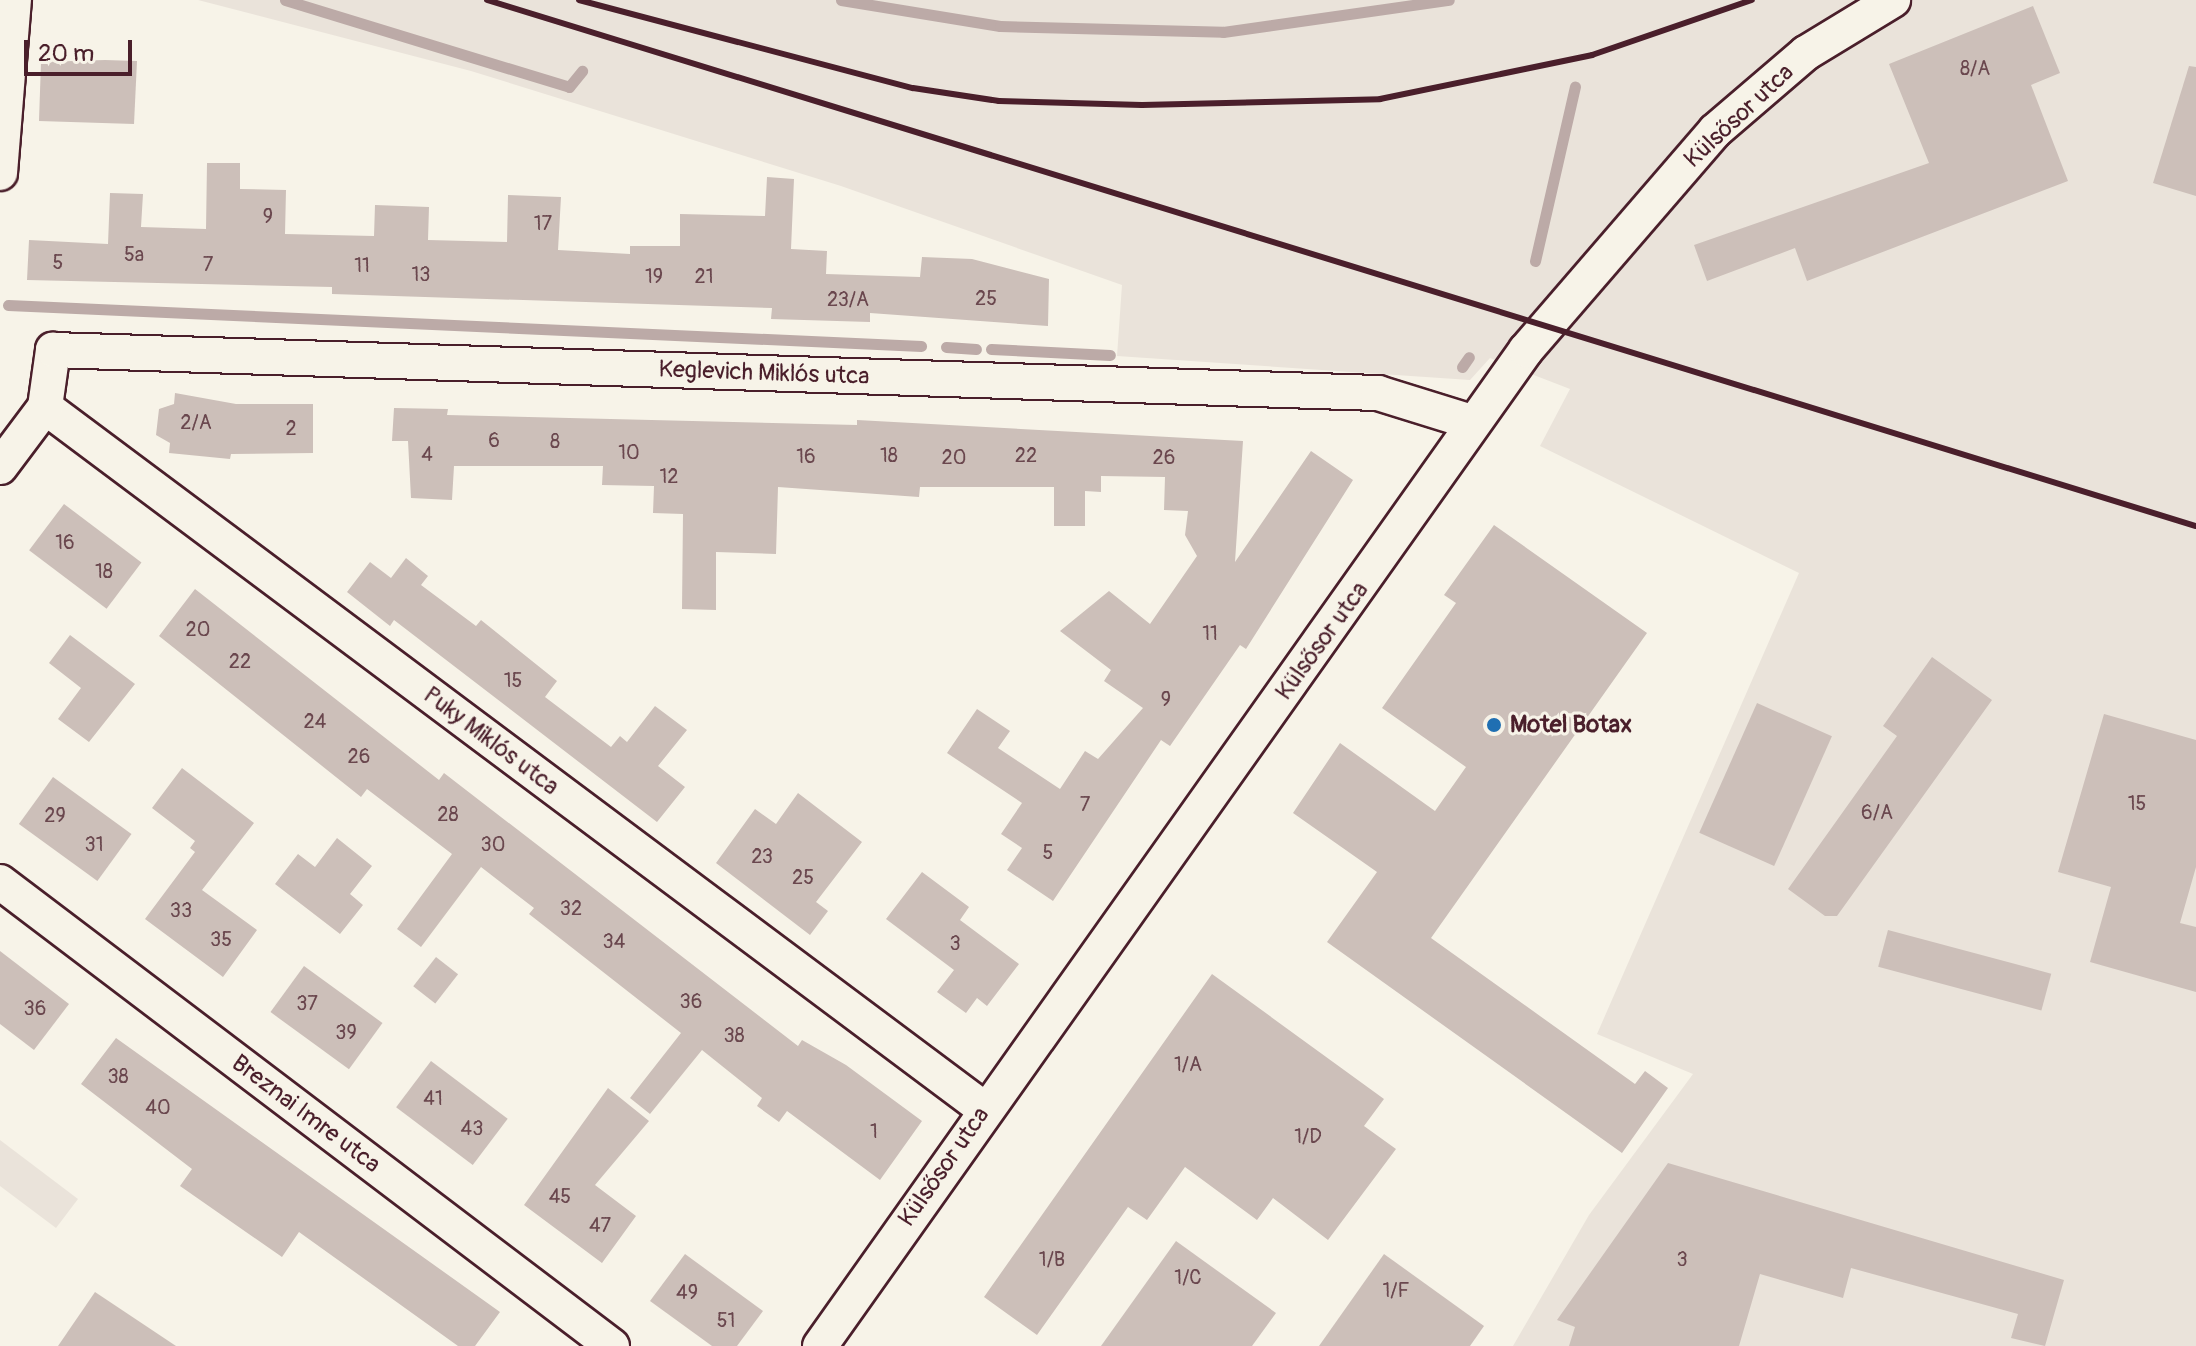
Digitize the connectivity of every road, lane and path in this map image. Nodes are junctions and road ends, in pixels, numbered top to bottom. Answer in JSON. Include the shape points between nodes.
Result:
{"nodes":[{"id":1,"x":14,"y":0,"type":"edge"},
{"id":2,"x":1893,"y":0,"type":"edge"},
{"id":3,"x":0,"y":173,"type":"edge"},
{"id":4,"x":45,"y":407,"type":"junction"},
{"id":5,"x":1471,"y":422,"type":"junction"},
{"id":6,"x":0,"y":467,"type":"edge"},
{"id":7,"x":0,"y":882,"type":"edge"},
{"id":8,"x":984,"y":1109,"type":"junction"},
{"id":9,"x":612,"y":1346,"type":"edge"},
{"id":10,"x":820,"y":1346,"type":"edge"}],
"edges":[{"from":1,"to":3,"type":"street"},
{"from":2,"to":5,"type":"street","name":"Külsősor utca","via":[[1806,53],[1715,131]]},
{"from":4,"to":5,"type":"street","name":"Keglevich Miklós utca","via":[[53,350],[1378,393]]},
{"from":4,"to":6,"type":"street"},
{"from":4,"to":8,"type":"street","name":"Puky Miklós utca"},
{"from":5,"to":8,"type":"street","name":"Külsősor utca","via":[[1401,531]]},
{"from":7,"to":9,"type":"street","name":"Breznai Imre utca"},
{"from":8,"to":10,"type":"street","name":"Külsősor utca"}]}
